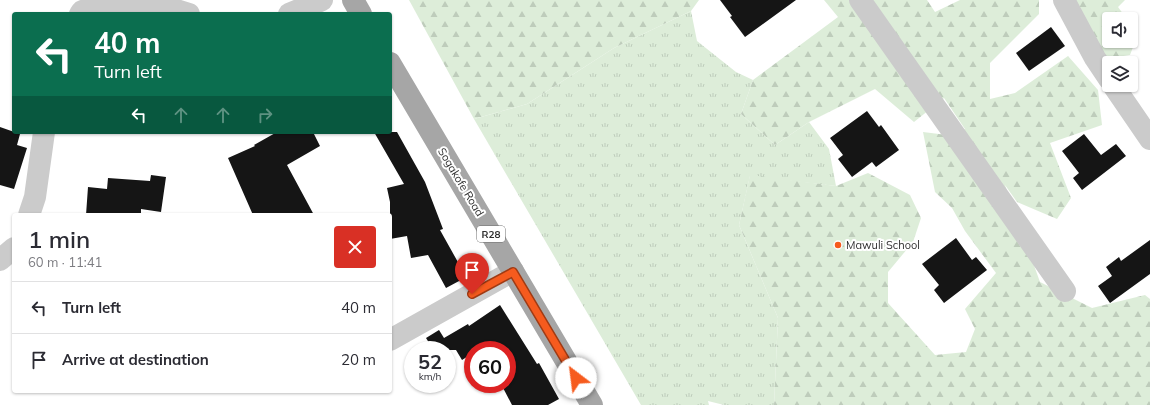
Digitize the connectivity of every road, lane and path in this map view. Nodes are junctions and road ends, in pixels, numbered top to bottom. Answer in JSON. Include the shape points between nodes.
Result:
{"nodes":[{"id":1,"x":322,"y":0,"type":"edge"},
{"id":2,"x":353,"y":0,"type":"edge"},
{"id":3,"x":860,"y":0,"type":"edge"},
{"id":4,"x":1064,"y":0,"type":"edge"},
{"id":5,"x":81,"y":12,"type":"edge"},
{"id":6,"x":184,"y":12,"type":"edge"},
{"id":7,"x":294,"y":12,"type":"edge"},
{"id":8,"x":360,"y":12,"type":"edge"},
{"id":9,"x":392,"y":66,"type":"edge"},
{"id":10,"x":1102,"y":68,"type":"edge"},
{"id":11,"x":1118,"y":92,"type":"edge"},
{"id":12,"x":44,"y":134,"type":"edge"},
{"id":13,"x":1150,"y":139,"type":"edge"},
{"id":14,"x":30,"y":213,"type":"edge"},
{"id":15,"x":12,"y":250,"type":"edge"},
{"id":16,"x":0,"y":260,"type":"edge"},
{"id":17,"x":513,"y":272,"type":"junction"},
{"id":18,"x":1065,"y":291,"type":"dead end"},
{"id":19,"x":392,"y":339,"type":"edge"},
{"id":20,"x":592,"y":405,"type":"edge"}],
"edges":[{"from":1,"to":7,"type":"street"},
{"from":2,"to":8,"type":"main road"},
{"from":3,"to":18,"type":"street"},
{"from":4,"to":10,"type":"street"},
{"from":5,"to":6,"type":"street","via":[[128,1]]},
{"from":9,"to":17,"type":"main road","name":"Sogakofe Road","number":"R28"},
{"from":11,"to":13,"type":"street"},
{"from":12,"to":14,"type":"street","via":[[35,197]]},
{"from":15,"to":16,"type":"street"},
{"from":17,"to":19,"type":"street"},
{"from":17,"to":20,"type":"main road","name":"Sogakofe Road","number":"R28"}]}
